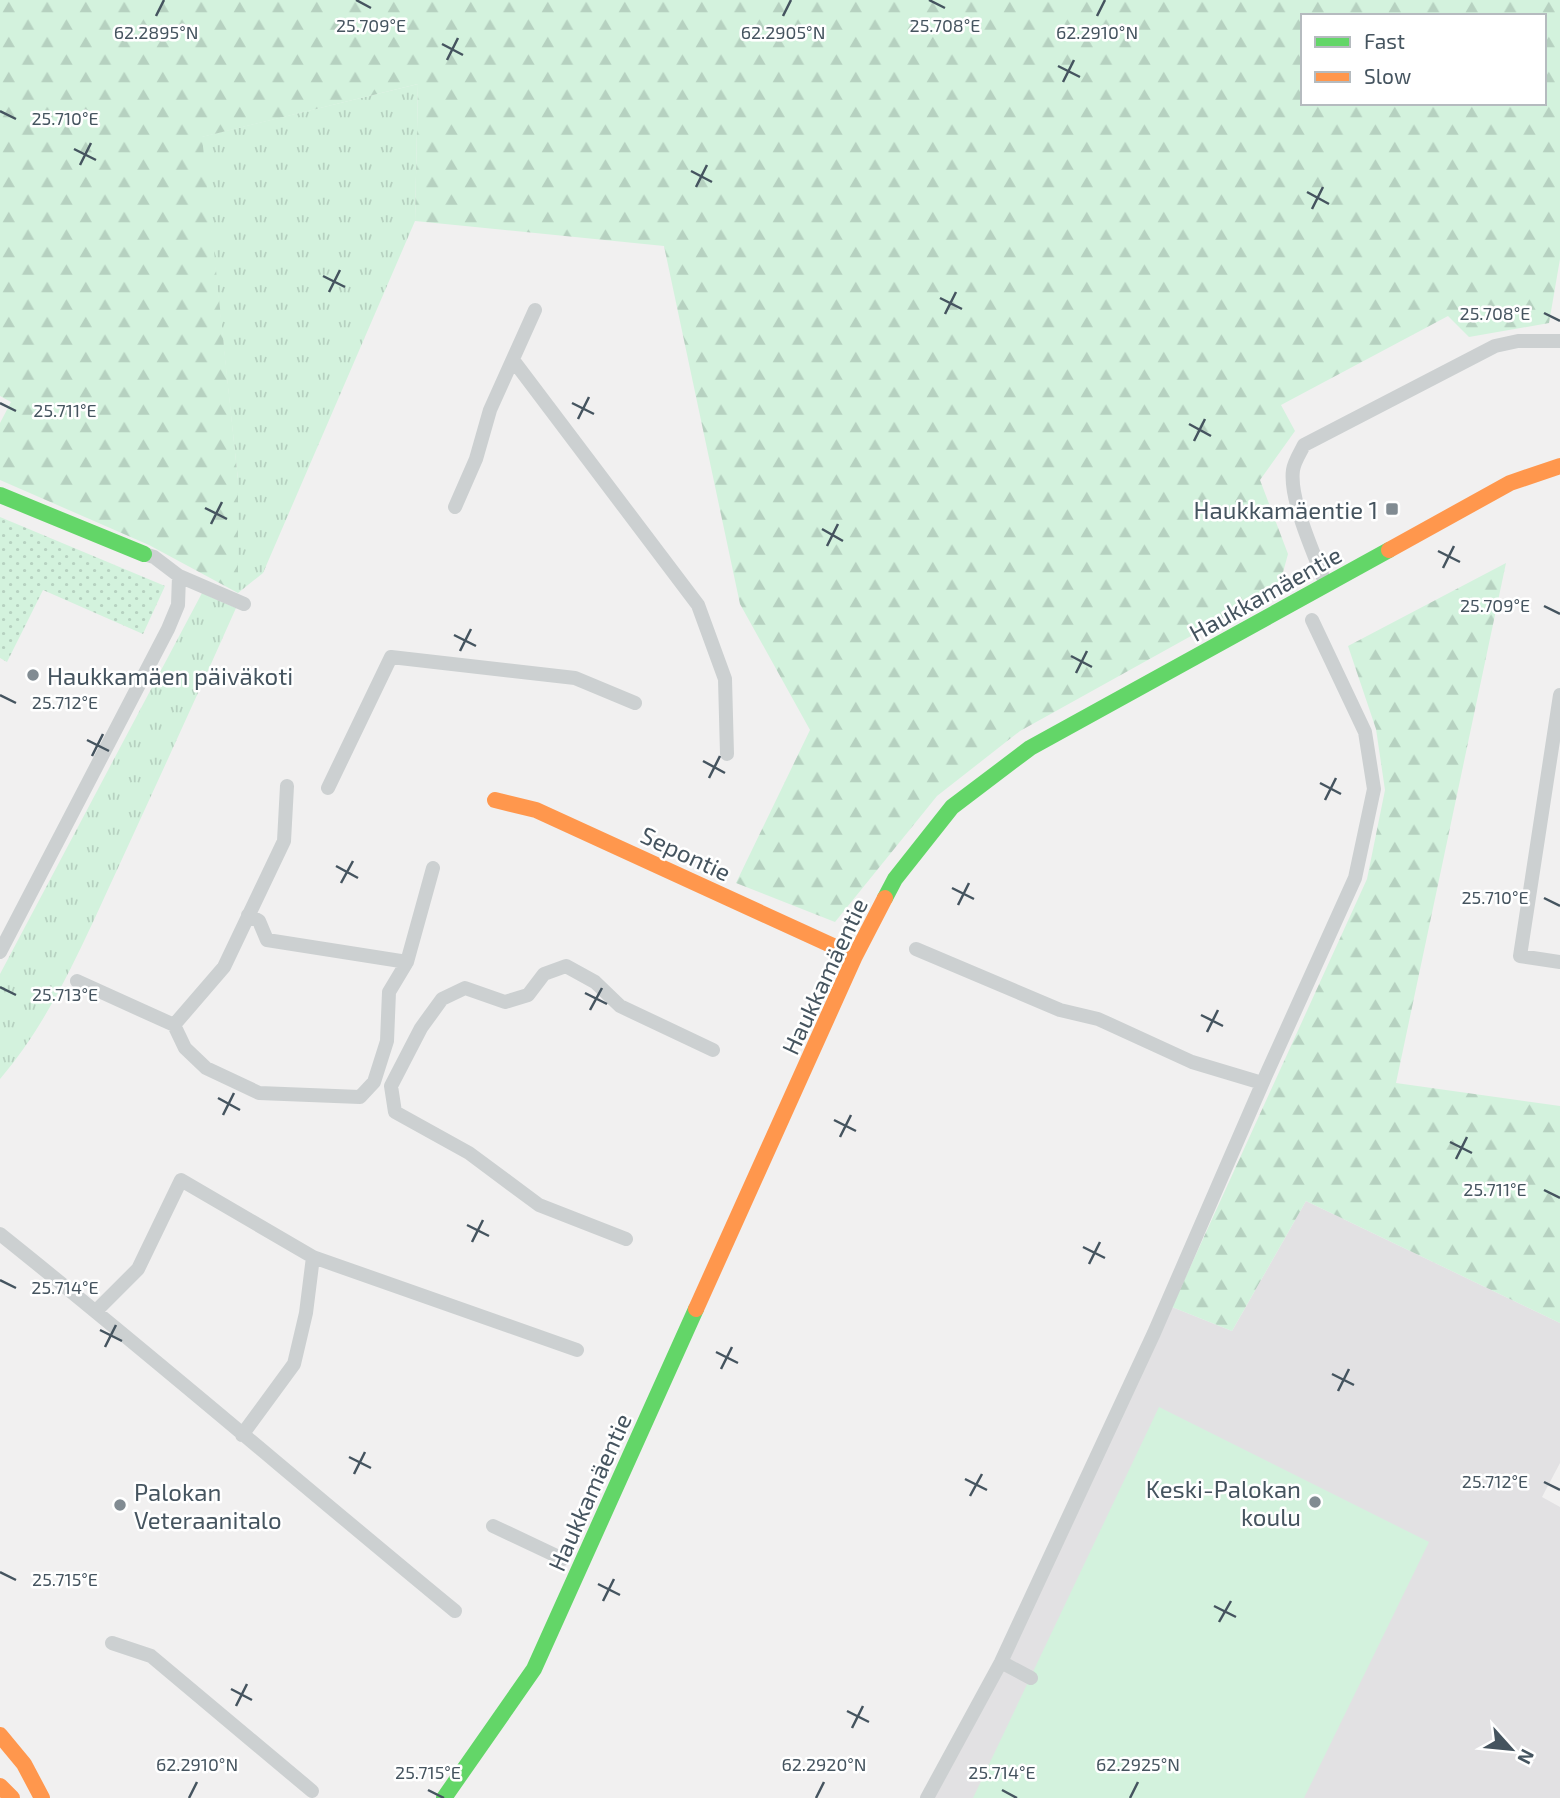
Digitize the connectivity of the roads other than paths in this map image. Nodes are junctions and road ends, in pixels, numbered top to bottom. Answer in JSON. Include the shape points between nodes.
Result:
{"nodes":[{"id":1,"x":535,"y":310,"type":"dead end"},
{"id":2,"x":1560,"y":341,"type":"edge"},
{"id":3,"x":513,"y":360,"type":"junction"},
{"id":4,"x":1560,"y":466,"type":"edge"},
{"id":5,"x":0,"y":495,"type":"edge"},
{"id":6,"x":455,"y":506,"type":"dead end"},
{"id":7,"x":144,"y":554,"type":"joint"},
{"id":8,"x":179,"y":576,"type":"junction"},
{"id":9,"x":1326,"y":585,"type":"junction"},
{"id":10,"x":244,"y":604,"type":"dead end"},
{"id":11,"x":1312,"y":620,"type":"dead end"},
{"id":12,"x":1560,"y":695,"type":"edge"},
{"id":13,"x":635,"y":703,"type":"dead end"},
{"id":14,"x":726,"y":754,"type":"dead end"},
{"id":15,"x":287,"y":786,"type":"dead end"},
{"id":16,"x":328,"y":789,"type":"dead end"},
{"id":17,"x":495,"y":800,"type":"dead end"},
{"id":18,"x":433,"y":868,"type":"dead end"},
{"id":19,"x":247,"y":915,"type":"junction"},
{"id":20,"x":916,"y":949,"type":"dead end"},
{"id":21,"x":0,"y":952,"type":"edge"},
{"id":22,"x":855,"y":956,"type":"junction"},
{"id":23,"x":407,"y":962,"type":"junction"},
{"id":24,"x":1560,"y":962,"type":"edge"},
{"id":25,"x":77,"y":981,"type":"dead end"},
{"id":26,"x":174,"y":1025,"type":"junction"},
{"id":27,"x":713,"y":1050,"type":"dead end"},
{"id":28,"x":1262,"y":1083,"type":"junction"},
{"id":29,"x":0,"y":1234,"type":"edge"},
{"id":30,"x":626,"y":1239,"type":"dead end"},
{"id":31,"x":313,"y":1257,"type":"junction"},
{"id":32,"x":96,"y":1311,"type":"junction"},
{"id":33,"x":577,"y":1350,"type":"dead end"},
{"id":34,"x":242,"y":1435,"type":"junction"},
{"id":35,"x":493,"y":1526,"type":"dead end"},
{"id":36,"x":564,"y":1559,"type":"dead end"},
{"id":37,"x":455,"y":1611,"type":"dead end"},
{"id":38,"x":112,"y":1643,"type":"dead end"},
{"id":39,"x":1002,"y":1662,"type":"junction"},
{"id":40,"x":1031,"y":1678,"type":"dead end"},
{"id":41,"x":0,"y":1735,"type":"edge"},
{"id":42,"x":0,"y":1786,"type":"edge"},
{"id":43,"x":312,"y":1791,"type":"dead end"},
{"id":44,"x":451,"y":1796,"type":"edge"},
{"id":45,"x":12,"y":1798,"type":"edge"},
{"id":46,"x":42,"y":1798,"type":"edge"},
{"id":47,"x":927,"y":1798,"type":"edge"}],
"edges":[{"from":1,"to":3,"type":"lane"},
{"from":2,"to":9,"type":"lane","via":[[1495,346],[1304,445],[1293,479],[1302,524]]},
{"from":3,"to":6,"type":"lane"},
{"from":3,"to":14,"type":"lane","via":[[698,605],[725,679]]},
{"from":4,"to":9,"type":"street","name":"Haukkamäentie","via":[[1510,483]]},
{"from":5,"to":7,"type":"street"},
{"from":7,"to":8,"type":"lane"},
{"from":8,"to":10,"type":"lane"},
{"from":8,"to":21,"type":"lane","via":[[178,605],[168,629]]},
{"from":9,"to":22,"type":"street","name":"Haukkamäentie","via":[[1030,748],[952,807],[895,879]]},
{"from":11,"to":28,"type":"lane","via":[[1365,732],[1374,789],[1354,878]]},
{"from":12,"to":24,"type":"lane","via":[[1520,956]]},
{"from":13,"to":16,"type":"lane","via":[[575,677],[391,657]]},
{"from":15,"to":19,"type":"lane","via":[[284,841]]},
{"from":17,"to":22,"type":"street","name":"Sepontie","via":[[536,810]]},
{"from":18,"to":23,"type":"lane"},
{"from":19,"to":23,"type":"lane","via":[[259,921],[267,940]]},
{"from":19,"to":26,"type":"lane","via":[[225,967]]},
{"from":20,"to":28,"type":"lane","via":[[1060,1010],[1098,1019],[1192,1062]]},
{"from":22,"to":44,"type":"street","name":"Haukkamäentie","via":[[534,1669]]},
{"from":23,"to":26,"type":"lane","via":[[389,992],[387,1041],[374,1082],[360,1097],[259,1093],[206,1068],[185,1048]]},
{"from":25,"to":26,"type":"lane"},
{"from":27,"to":30,"type":"lane","via":[[620,1006],[595,982],[566,965],[544,974],[528,995],[505,1002],[465,988],[442,999],[391,1086],[396,1112],[469,1153],[539,1205]]},
{"from":28,"to":39,"type":"lane","via":[[1154,1333]]},
{"from":29,"to":32,"type":"lane"},
{"from":31,"to":32,"type":"lane","via":[[181,1180],[138,1269]]},
{"from":31,"to":33,"type":"lane"},
{"from":31,"to":34,"type":"lane","via":[[294,1364]]},
{"from":32,"to":34,"type":"lane"},
{"from":34,"to":37,"type":"lane"},
{"from":35,"to":36,"type":"lane"},
{"from":38,"to":43,"type":"lane","via":[[151,1656]]},
{"from":39,"to":40,"type":"lane"},
{"from":39,"to":47,"type":"lane"},
{"from":41,"to":46,"type":"street","via":[[24,1764]]},
{"from":42,"to":45,"type":"street"}]}
